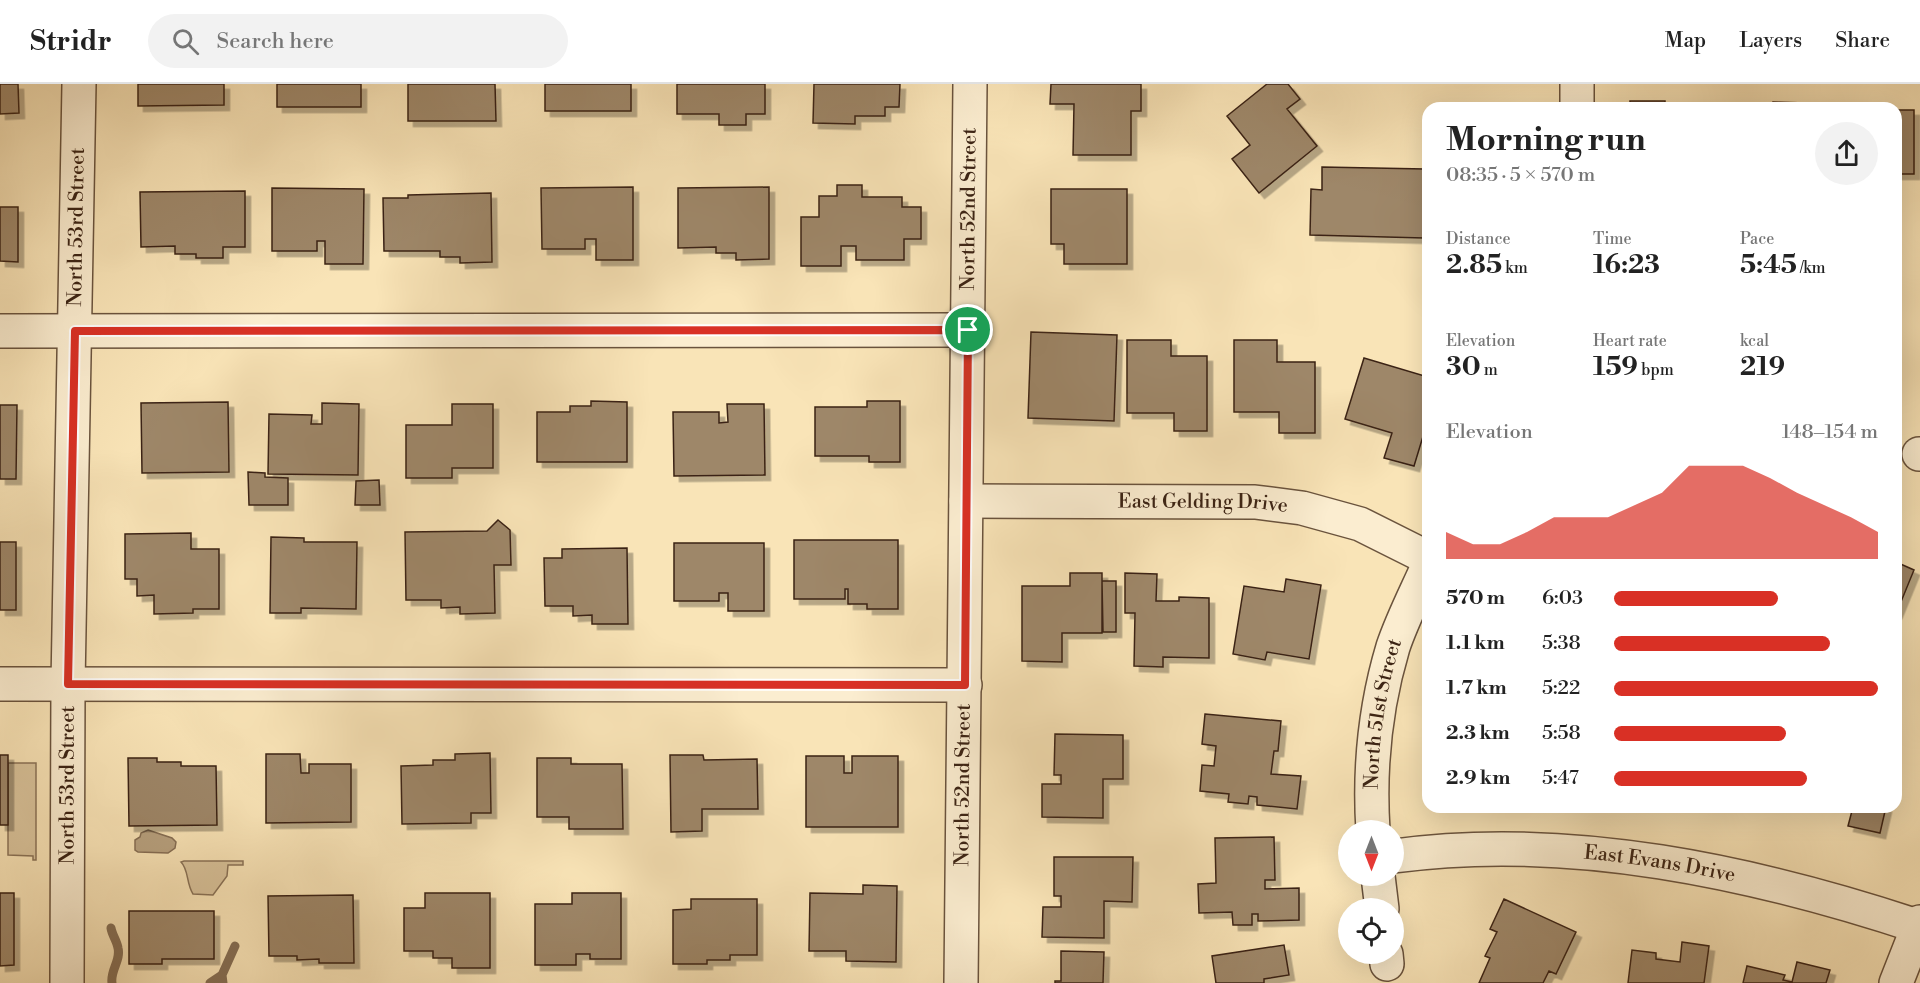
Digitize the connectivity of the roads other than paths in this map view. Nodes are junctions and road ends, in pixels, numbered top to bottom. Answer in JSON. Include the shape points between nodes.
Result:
{"nodes":[{"id":1,"x":79,"y":84,"type":"edge"},
{"id":2,"x":970,"y":84,"type":"edge"},
{"id":3,"x":1577,"y":84,"type":"edge"},
{"id":4,"x":1577,"y":102,"type":"edge"},
{"id":5,"x":968,"y":330,"type":"junction"},
{"id":6,"x":0,"y":331,"type":"edge"},
{"id":7,"x":75,"y":331,"type":"junction"},
{"id":8,"x":966,"y":501,"type":"junction"},
{"id":9,"x":1422,"y":555,"type":"edge"},
{"id":10,"x":1422,"y":580,"type":"edge"},
{"id":11,"x":0,"y":684,"type":"edge"},
{"id":12,"x":68,"y":684,"type":"junction"},
{"id":13,"x":965,"y":685,"type":"junction"},
{"id":14,"x":1372,"y":820,"type":"edge"},
{"id":15,"x":1404,"y":854,"type":"edge"},
{"id":16,"x":1920,"y":925,"type":"edge"},
{"id":17,"x":67,"y":983,"type":"edge"},
{"id":18,"x":961,"y":983,"type":"edge"},
{"id":19,"x":1896,"y":983,"type":"edge"}],
"edges":[{"from":1,"to":7,"type":"street","name":"North 53rd Street"},
{"from":2,"to":5,"type":"street","name":"North 52nd Street"},
{"from":3,"to":4,"type":"street"},
{"from":5,"to":7,"type":"street"},
{"from":5,"to":8,"type":"street","name":"North 52nd Street"},
{"from":6,"to":7,"type":"street"},
{"from":7,"to":12,"type":"street","name":"North 53rd Street"},
{"from":8,"to":9,"type":"street","name":"East Gelding Drive","via":[[1255,502],[1302,508],[1360,524]]},
{"from":8,"to":13,"type":"street","name":"North 52nd Street"},
{"from":10,"to":14,"type":"street","name":"North 51st Street","via":[[1393,646],[1381,697],[1372,756]]},
{"from":11,"to":12,"type":"street"},
{"from":12,"to":13,"type":"street"},
{"from":12,"to":17,"type":"street","name":"North 53rd Street"},
{"from":13,"to":18,"type":"street","name":"North 52nd Street"},
{"from":15,"to":16,"type":"street","name":"East Evans Drive","via":[[1487,849],[1576,852],[1696,866]]},
{"from":16,"to":19,"type":"street"}]}
